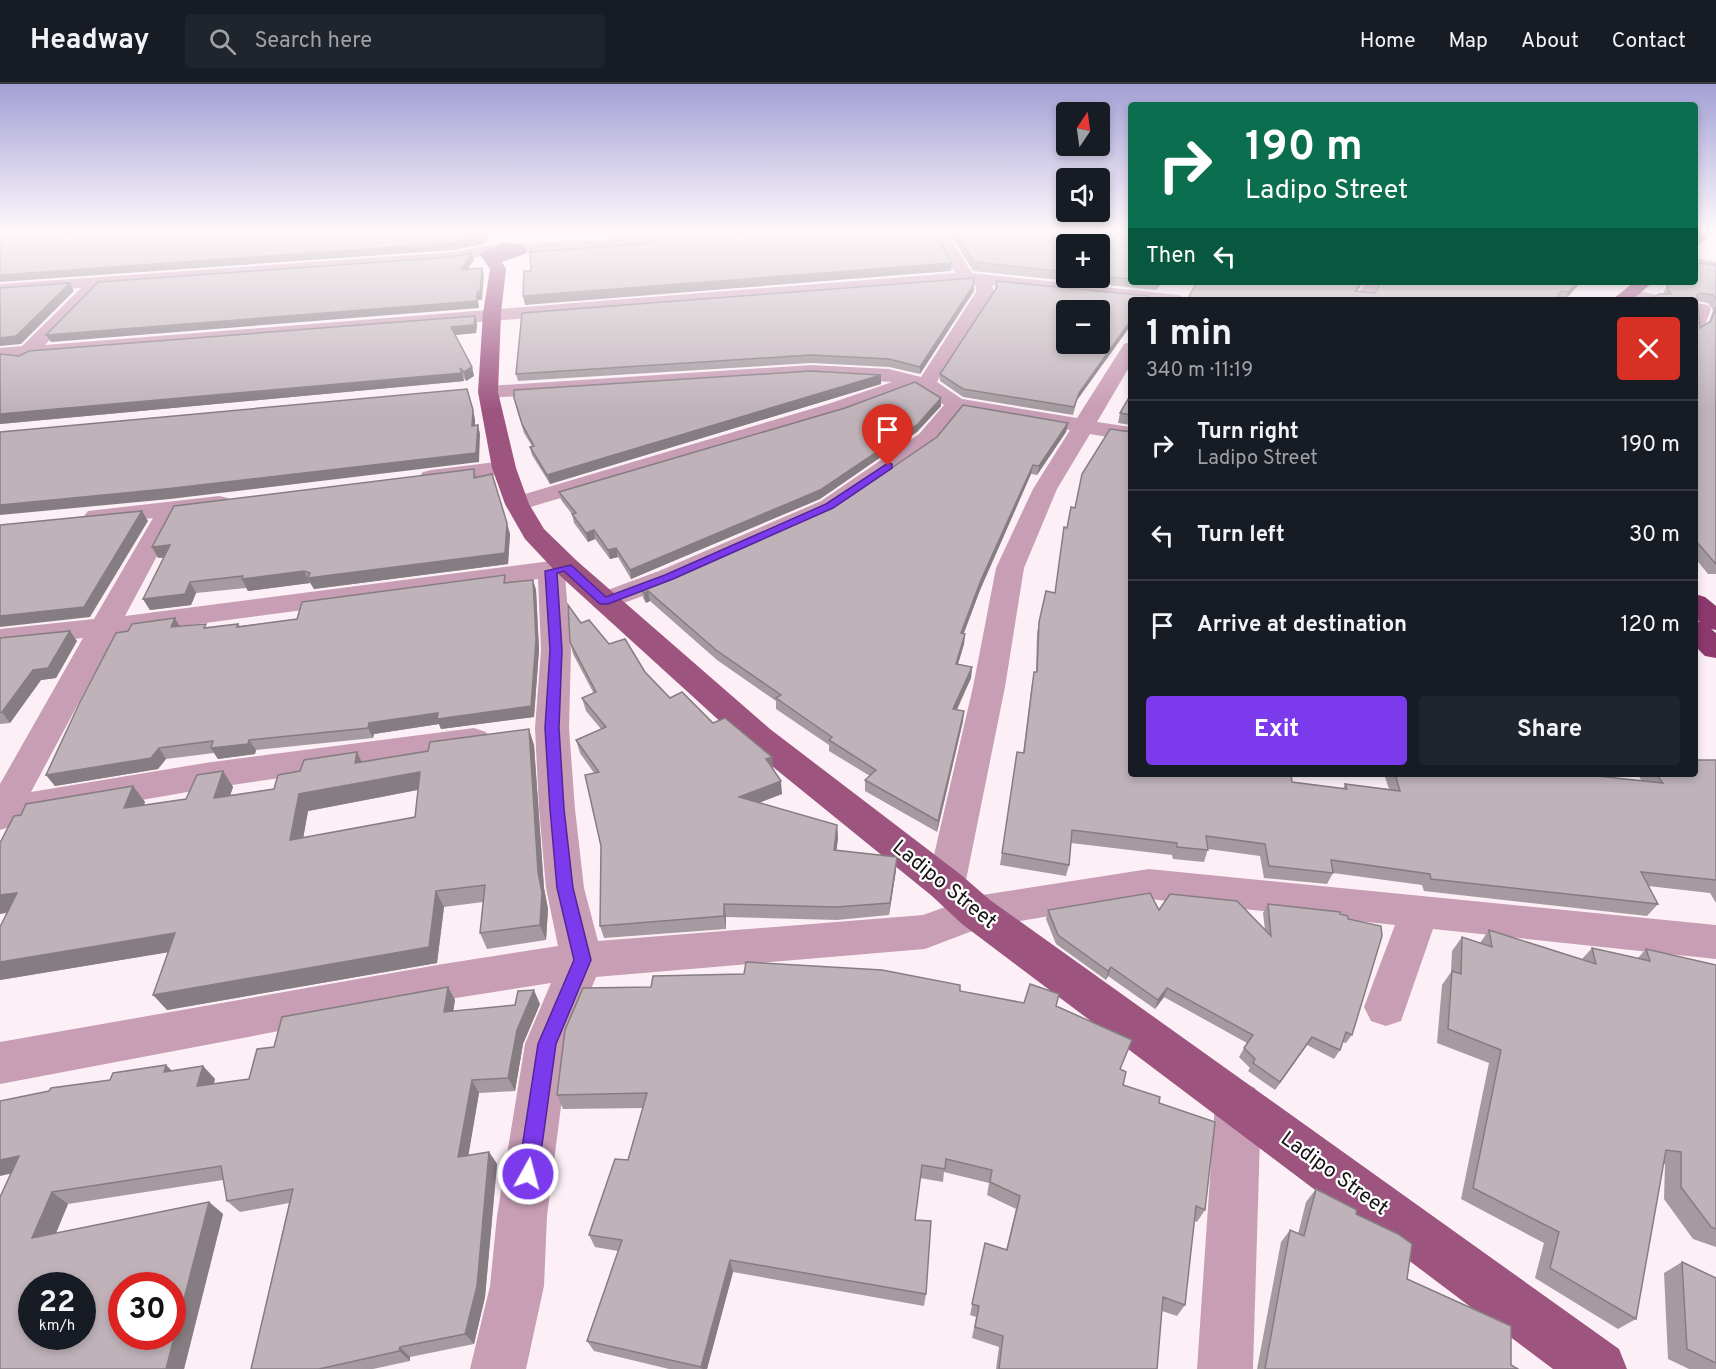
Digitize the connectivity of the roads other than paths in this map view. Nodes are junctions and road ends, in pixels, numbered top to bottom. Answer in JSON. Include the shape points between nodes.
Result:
{"nodes":[{"id":1,"x":89,"y":290,"type":"edge"},
{"id":2,"x":492,"y":290,"type":"edge"},
{"id":3,"x":814,"y":290,"type":"edge"},
{"id":4,"x":984,"y":290,"type":"edge"},
{"id":5,"x":1084,"y":290,"type":"edge"},
{"id":6,"x":1624,"y":292,"type":"edge"},
{"id":7,"x":1650,"y":295,"type":"edge"},
{"id":8,"x":1603,"y":296,"type":"dead end"},
{"id":9,"x":1143,"y":297,"type":"edge"},
{"id":10,"x":1698,"y":308,"type":"edge"},
{"id":11,"x":492,"y":313,"type":"junction"},
{"id":12,"x":1698,"y":320,"type":"edge"},
{"id":13,"x":28,"y":352,"type":"junction"},
{"id":14,"x":1128,"y":353,"type":"edge"},
{"id":15,"x":4,"y":362,"type":"edge"},
{"id":16,"x":921,"y":382,"type":"junction"},
{"id":17,"x":480,"y":389,"type":"junction"},
{"id":18,"x":956,"y":404,"type":"junction"},
{"id":19,"x":1085,"y":425,"type":"junction"},
{"id":20,"x":1128,"y":433,"type":"edge"},
{"id":21,"x":504,"y":468,"type":"junction"},
{"id":22,"x":412,"y":479,"type":"edge"},
{"id":23,"x":239,"y":500,"type":"edge"},
{"id":24,"x":517,"y":504,"type":"junction"},
{"id":25,"x":170,"y":508,"type":"junction"},
{"id":26,"x":79,"y":517,"type":"edge"},
{"id":27,"x":559,"y":569,"type":"junction"},
{"id":28,"x":604,"y":601,"type":"junction"},
{"id":29,"x":1698,"y":606,"type":"edge"},
{"id":30,"x":1716,"y":621,"type":"edge"},
{"id":31,"x":103,"y":627,"type":"junction"},
{"id":32,"x":1698,"y":633,"type":"edge"},
{"id":33,"x":0,"y":638,"type":"edge"},
{"id":34,"x":1716,"y":649,"type":"edge"},
{"id":35,"x":552,"y":728,"type":"junction"},
{"id":36,"x":1,"y":812,"type":"edge"},
{"id":37,"x":961,"y":898,"type":"junction"},
{"id":38,"x":1420,"y":910,"type":"junction"},
{"id":39,"x":1716,"y":942,"type":"edge"},
{"id":40,"x":582,"y":960,"type":"junction"},
{"id":41,"x":1386,"y":1007,"type":"dead end"},
{"id":42,"x":0,"y":1062,"type":"edge"},
{"id":43,"x":1238,"y":1104,"type":"junction"},
{"id":44,"x":498,"y":1369,"type":"edge"},
{"id":45,"x":1225,"y":1369,"type":"edge"},
{"id":46,"x":1599,"y":1369,"type":"edge"}],
"edges":[{"from":1,"to":13,"type":"street"},
{"from":2,"to":11,"type":"main road","name":"Ladipo Street"},
{"from":3,"to":11,"type":"street"},
{"from":4,"to":16,"type":"street"},
{"from":5,"to":9,"type":"street"},
{"from":6,"to":7,"type":"street"},
{"from":6,"to":8,"type":"highway"},
{"from":10,"to":12,"type":"street","via":[[1702,309]]},
{"from":11,"to":13,"type":"street"},
{"from":11,"to":17,"type":"main road","name":"Ladipo Street"},
{"from":13,"to":15,"type":"street"},
{"from":14,"to":19,"type":"street"},
{"from":16,"to":17,"type":"street","via":[[889,375],[811,371]]},
{"from":16,"to":18,"type":"street"},
{"from":16,"to":24,"type":"street"},
{"from":17,"to":21,"type":"main road","name":"Ladipo Street"},
{"from":18,"to":19,"type":"street"},
{"from":18,"to":28,"type":"street","via":[[927,439],[830,506],[669,577]]},
{"from":19,"to":20,"type":"street"},
{"from":19,"to":37,"type":"street","via":[[1045,489],[1010,568],[989,687]]},
{"from":21,"to":22,"type":"street"},
{"from":21,"to":24,"type":"main road","name":"Ladipo Street"},
{"from":23,"to":25,"type":"street"},
{"from":24,"to":27,"type":"main road","name":"Ladipo Street"},
{"from":25,"to":26,"type":"street"},
{"from":25,"to":31,"type":"street"},
{"from":27,"to":28,"type":"main road","name":"Ladipo Street"},
{"from":27,"to":31,"type":"street"},
{"from":27,"to":35,"type":"street"},
{"from":28,"to":37,"type":"main road","name":"Ladipo Street","via":[[758,737]]},
{"from":29,"to":30,"type":"highway"},
{"from":31,"to":33,"type":"street"},
{"from":31,"to":36,"type":"street"},
{"from":32,"to":34,"type":"highway"},
{"from":35,"to":36,"type":"street","via":[[205,776]]},
{"from":35,"to":40,"type":"street","via":[[565,888]]},
{"from":37,"to":38,"type":"street","via":[[1149,884]]},
{"from":37,"to":40,"type":"street","via":[[925,932]]},
{"from":37,"to":43,"type":"main road","name":"Ladipo Street"},
{"from":38,"to":39,"type":"street"},
{"from":38,"to":41,"type":"street"},
{"from":40,"to":42,"type":"street"},
{"from":40,"to":44,"type":"street","via":[[547,1044],[522,1216],[517,1286]]},
{"from":43,"to":45,"type":"street"},
{"from":43,"to":46,"type":"main road","name":"Ladipo Street"}]}
